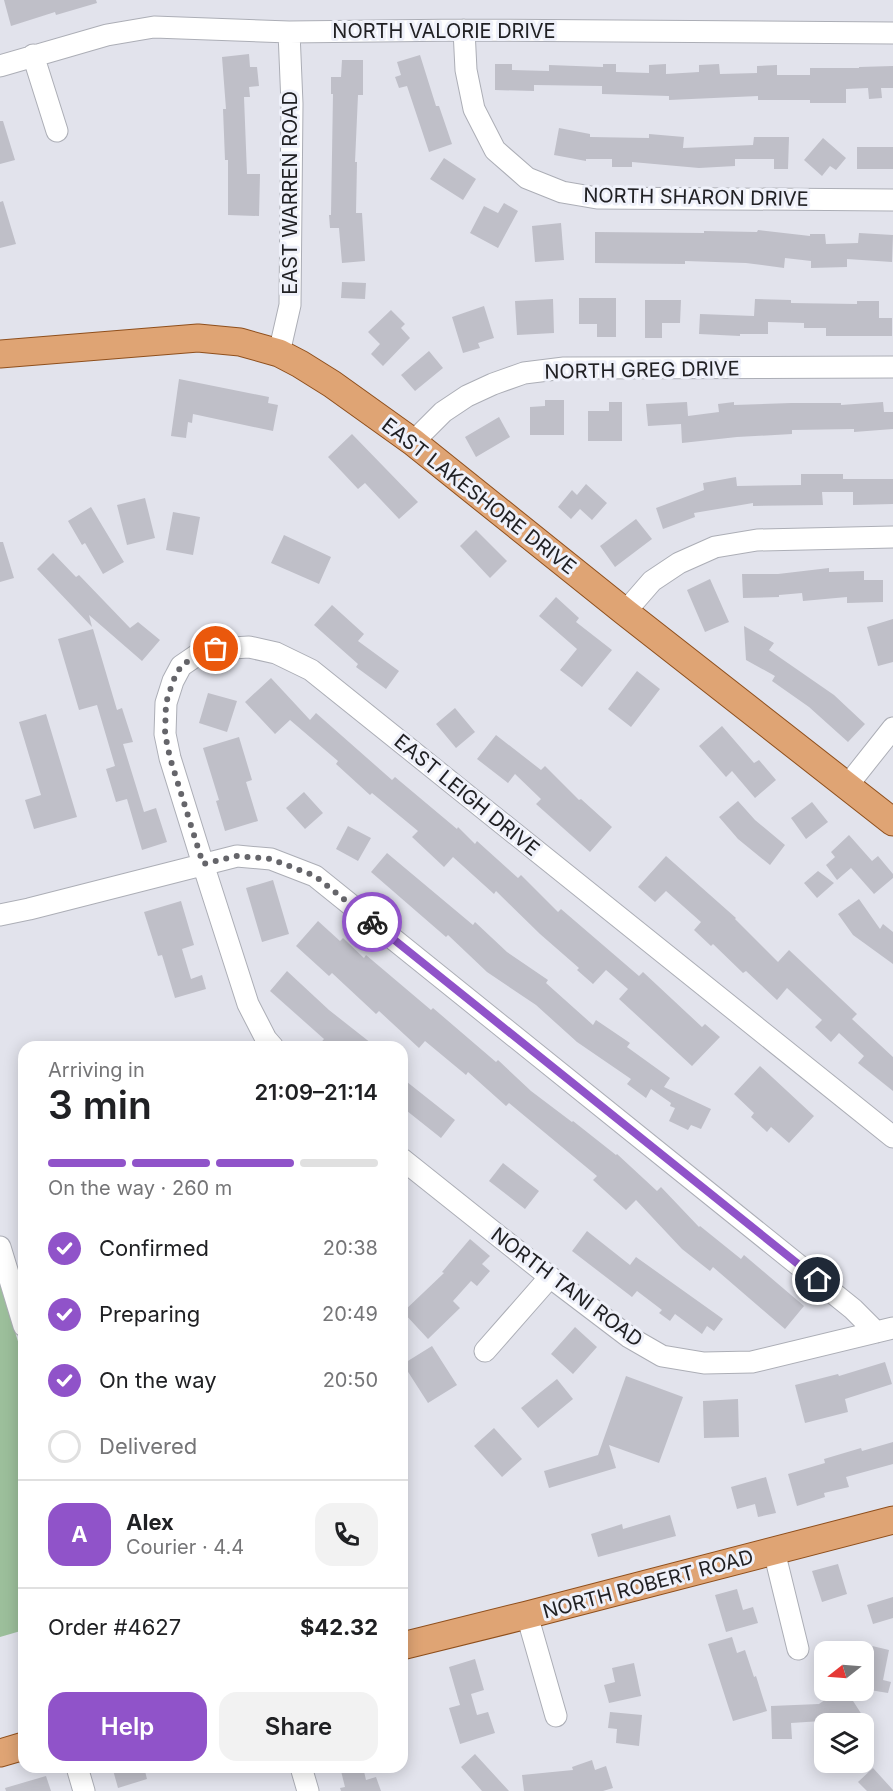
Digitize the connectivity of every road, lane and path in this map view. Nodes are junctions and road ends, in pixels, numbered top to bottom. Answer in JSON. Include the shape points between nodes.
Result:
{"nodes":[{"id":1,"x":464,"y":30,"type":"junction"},
{"id":2,"x":289,"y":32,"type":"junction"},
{"id":3,"x":893,"y":33,"type":"edge"},
{"id":4,"x":33,"y":55,"type":"junction"},
{"id":5,"x":0,"y":66,"type":"edge"},
{"id":6,"x":57,"y":131,"type":"dead end"},
{"id":7,"x":893,"y":200,"type":"edge"},
{"id":8,"x":0,"y":354,"type":"edge"},
{"id":9,"x":279,"y":354,"type":"junction"},
{"id":10,"x":893,"y":367,"type":"edge"},
{"id":11,"x":413,"y":442,"type":"junction"},
{"id":12,"x":893,"y":537,"type":"edge"},
{"id":13,"x":625,"y":612,"type":"junction"},
{"id":14,"x":893,"y":728,"type":"edge"},
{"id":15,"x":847,"y":786,"type":"junction"},
{"id":16,"x":893,"y":822,"type":"edge"},
{"id":17,"x":203,"y":864,"type":"junction"},
{"id":18,"x":0,"y":915,"type":"edge"},
{"id":19,"x":267,"y":1041,"type":"edge"},
{"id":20,"x":893,"y":1137,"type":"edge"},
{"id":21,"x":408,"y":1164,"type":"edge"},
{"id":22,"x":0,"y":1247,"type":"edge"},
{"id":23,"x":550,"y":1277,"type":"junction"},
{"id":24,"x":18,"y":1306,"type":"edge"},
{"id":25,"x":884,"y":1330,"type":"edge"},
{"id":26,"x":486,"y":1351,"type":"dead end"},
{"id":27,"x":893,"y":1520,"type":"edge"},
{"id":28,"x":774,"y":1551,"type":"junction"},
{"id":29,"x":528,"y":1615,"type":"junction"},
{"id":30,"x":408,"y":1645,"type":"edge"},
{"id":31,"x":798,"y":1649,"type":"dead end"},
{"id":32,"x":555,"y":1716,"type":"dead end"},
{"id":33,"x":18,"y":1748,"type":"edge"},
{"id":34,"x":0,"y":1753,"type":"edge"},
{"id":35,"x":79,"y":1773,"type":"edge"},
{"id":36,"x":303,"y":1773,"type":"edge"},
{"id":37,"x":84,"y":1791,"type":"edge"},
{"id":38,"x":308,"y":1791,"type":"edge"}],
"edges":[{"from":1,"to":2,"type":"street","name":"NORTH VALORIE DRIVE"},
{"from":1,"to":3,"type":"street","name":"NORTH VALORIE DRIVE"},
{"from":1,"to":7,"type":"street","name":"NORTH SHARON DRIVE","via":[[466,70],[474,109],[495,150],[527,178],[562,192],[597,198]]},
{"from":2,"to":4,"type":"street","name":"NORTH VALORIE DRIVE","via":[[153,27]]},
{"from":2,"to":9,"type":"street","name":"EAST WARREN ROAD","via":[[290,305]]},
{"from":4,"to":5,"type":"street","name":"NORTH VALORIE DRIVE"},
{"from":4,"to":6,"type":"street"},
{"from":8,"to":9,"type":"main road","name":"EAST LAKESHORE DRIVE","via":[[198,338],[240,342]]},
{"from":9,"to":11,"type":"main road","name":"EAST LAKESHORE DRIVE","via":[[332,384]]},
{"from":10,"to":11,"type":"street","name":"NORTH GREG DRIVE","via":[[564,368],[524,373],[467,396],[443,412]]},
{"from":11,"to":13,"type":"main road","name":"EAST LAKESHORE DRIVE"},
{"from":12,"to":13,"type":"street","via":[[757,540],[715,547],[679,563],[652,581]]},
{"from":13,"to":15,"type":"main road","name":"EAST LAKESHORE DRIVE"},
{"from":14,"to":15,"type":"street"},
{"from":15,"to":16,"type":"main road","name":"EAST LAKESHORE DRIVE"},
{"from":17,"to":18,"type":"street"},
{"from":17,"to":19,"type":"street","via":[[248,1004]]},
{"from":17,"to":20,"type":"street","name":"EAST LEIGH DRIVE","via":[[165,734],[166,703],[173,681],[181,666],[200,653],[249,647],[276,653],[311,670]]},
{"from":17,"to":25,"type":"street","via":[[237,856],[271,859],[315,876],[844,1302]]},
{"from":21,"to":23,"type":"street","name":"NORTH TANI ROAD"},
{"from":22,"to":24,"type":"street"},
{"from":23,"to":25,"type":"street","name":"NORTH TANI ROAD","via":[[629,1337],[662,1356],[704,1363],[752,1362]]},
{"from":23,"to":26,"type":"street"},
{"from":27,"to":28,"type":"main road","name":"NORTH ROBERT ROAD"},
{"from":28,"to":29,"type":"main road","name":"NORTH ROBERT ROAD"},
{"from":28,"to":31,"type":"street"},
{"from":29,"to":30,"type":"main road","name":"NORTH ROBERT ROAD"},
{"from":29,"to":32,"type":"street"},
{"from":33,"to":34,"type":"main road"},
{"from":35,"to":37,"type":"street"},
{"from":36,"to":38,"type":"street"}]}
